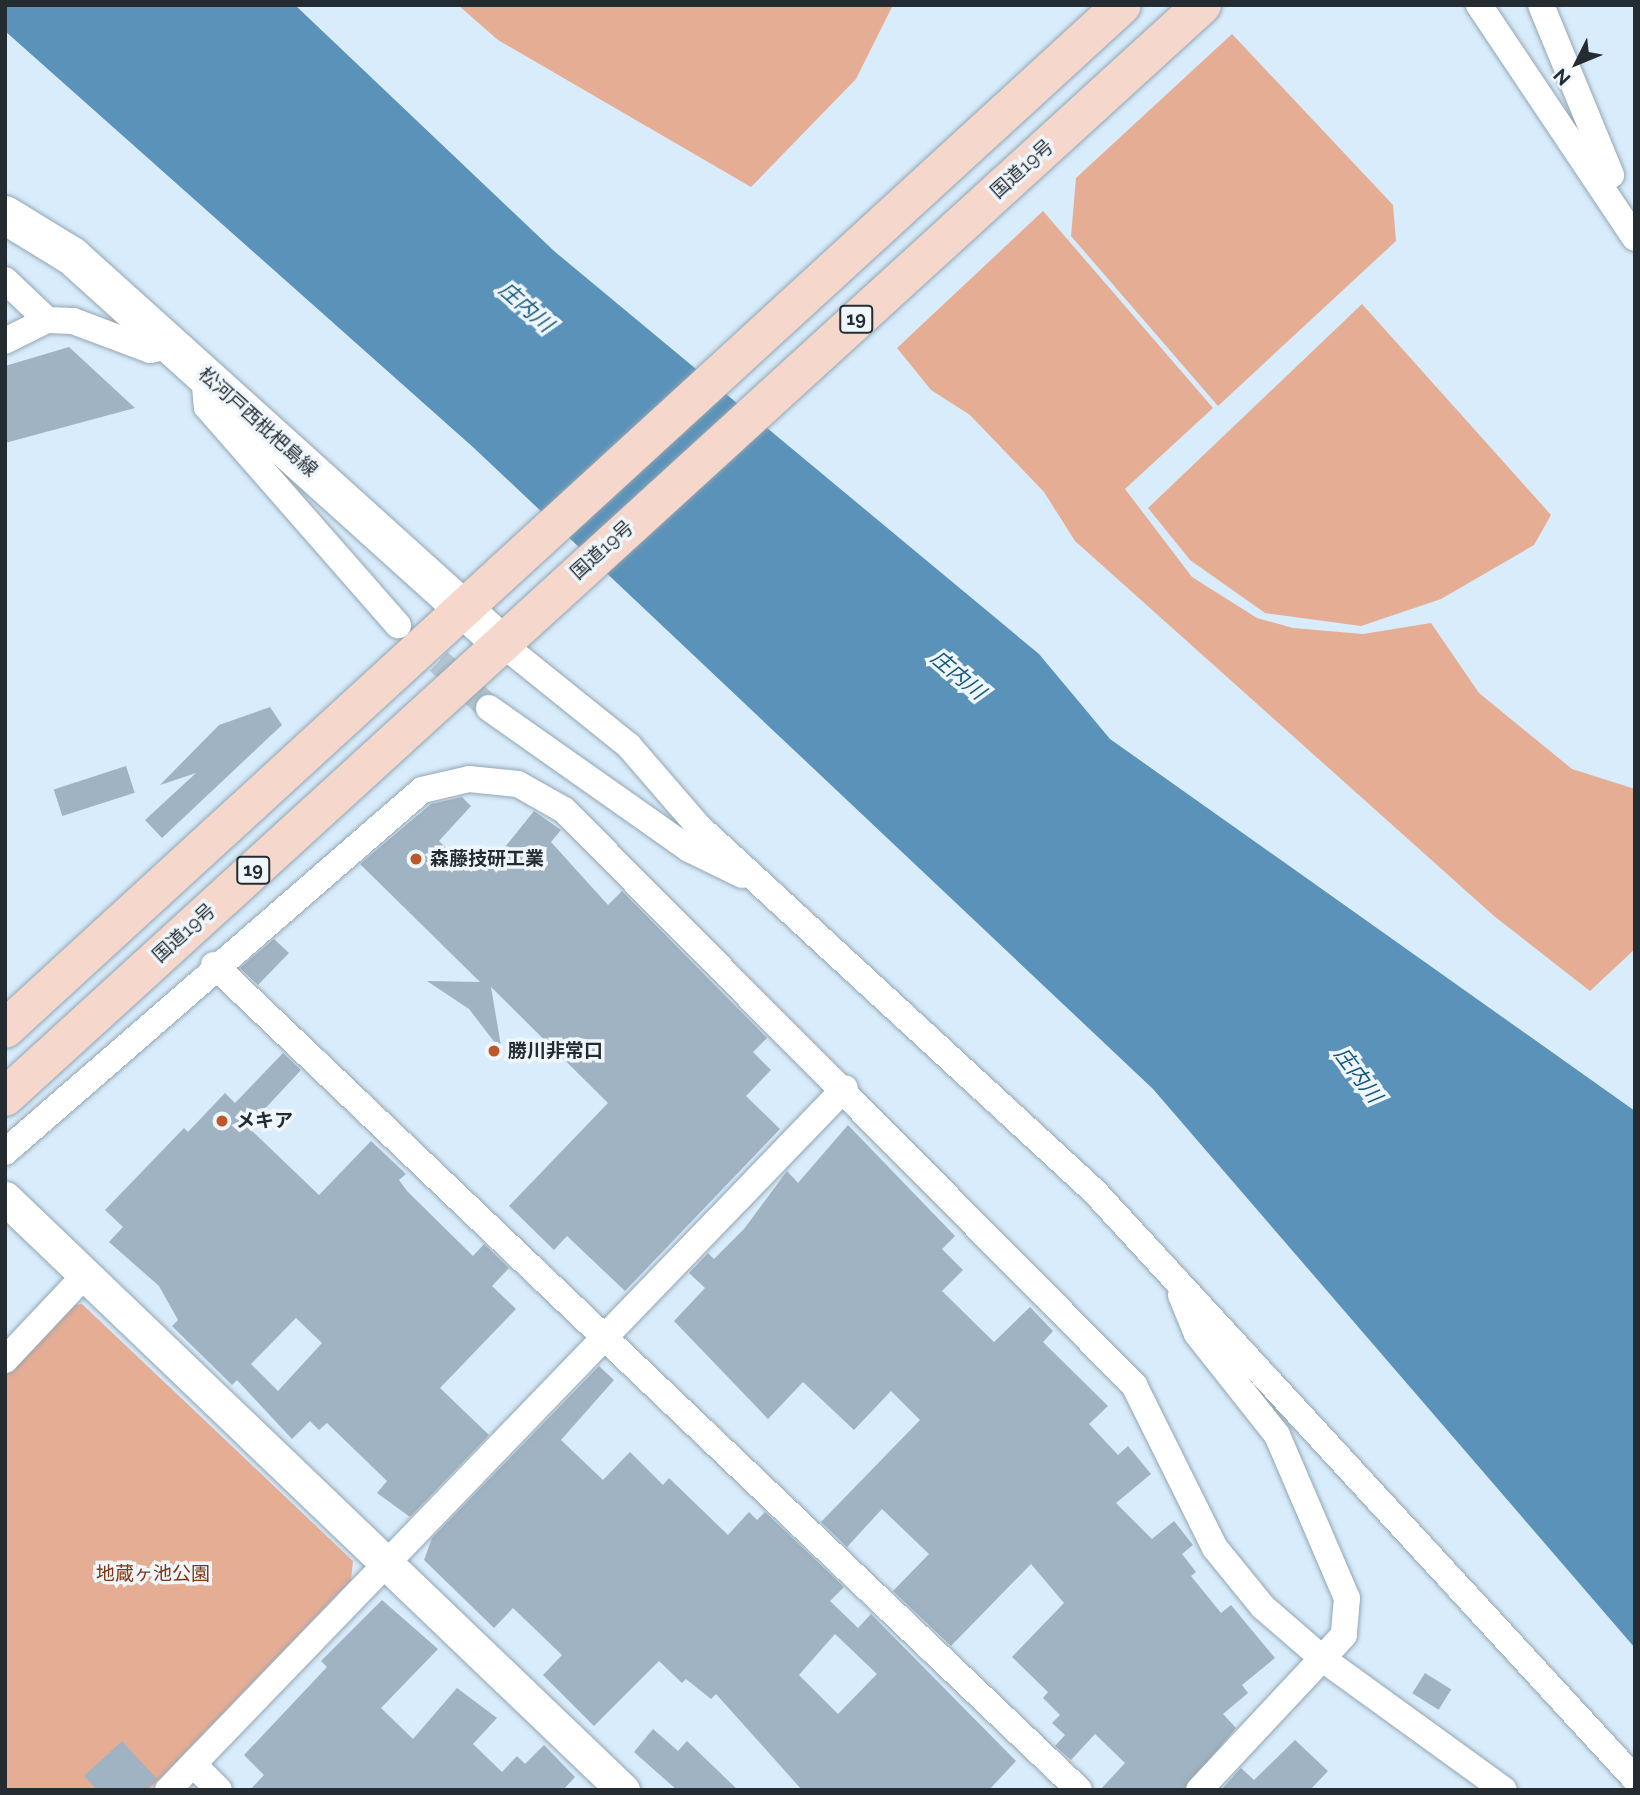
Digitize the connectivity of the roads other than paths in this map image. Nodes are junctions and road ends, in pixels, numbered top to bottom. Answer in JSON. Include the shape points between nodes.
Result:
{"nodes":[{"id":1,"x":1122,"y":5,"type":"edge"},
{"id":2,"x":1202,"y":5,"type":"edge"},
{"id":3,"x":1479,"y":5,"type":"edge"},
{"id":4,"x":1541,"y":5,"type":"edge"},
{"id":5,"x":5,"y":215,"type":"edge"},
{"id":6,"x":1635,"y":227,"type":"edge"},
{"id":7,"x":1635,"y":238,"type":"edge"},
{"id":8,"x":5,"y":280,"type":"edge"},
{"id":9,"x":47,"y":320,"type":"junction"},
{"id":10,"x":5,"y":341,"type":"edge"},
{"id":11,"x":173,"y":345,"type":"junction"},
{"id":12,"x":204,"y":375,"type":"junction"},
{"id":13,"x":473,"y":603,"type":"junction"},
{"id":14,"x":398,"y":625,"type":"tunnel mouth"},
{"id":15,"x":506,"y":638,"type":"junction"},
{"id":16,"x":489,"y":708,"type":"tunnel mouth"},
{"id":17,"x":757,"y":880,"type":"junction"},
{"id":18,"x":214,"y":965,"type":"junction"},
{"id":19,"x":5,"y":1029,"type":"edge"},
{"id":20,"x":845,"y":1088,"type":"junction"},
{"id":21,"x":5,"y":1097,"type":"edge"},
{"id":22,"x":5,"y":1153,"type":"edge"},
{"id":23,"x":5,"y":1198,"type":"edge"},
{"id":24,"x":85,"y":1275,"type":"junction"},
{"id":25,"x":1176,"y":1281,"type":"junction"},
{"id":26,"x":603,"y":1336,"type":"junction"},
{"id":27,"x":5,"y":1360,"type":"edge"},
{"id":28,"x":386,"y":1564,"type":"junction"},
{"id":29,"x":1323,"y":1659,"type":"junction"},
{"id":30,"x":194,"y":1765,"type":"junction"},
{"id":31,"x":1635,"y":1779,"type":"edge"},
{"id":32,"x":168,"y":1790,"type":"edge"},
{"id":33,"x":219,"y":1790,"type":"edge"},
{"id":34,"x":623,"y":1790,"type":"edge"},
{"id":35,"x":1079,"y":1790,"type":"edge"},
{"id":36,"x":1199,"y":1790,"type":"edge"},
{"id":37,"x":1504,"y":1790,"type":"edge"}],
"edges":[{"from":1,"to":13,"type":"highway","number":"19"},
{"from":2,"to":15,"type":"highway","name":"国道19号","number":"19"},
{"from":3,"to":7,"type":"street"},
{"from":4,"to":6,"type":"street"},
{"from":5,"to":11,"type":"main road","name":"松河戸西枇杷島線","via":[[72,256]]},
{"from":8,"to":9,"type":"street"},
{"from":9,"to":10,"type":"street"},
{"from":9,"to":11,"type":"street","via":[[73,321],[150,351]]},
{"from":11,"to":12,"type":"main road","name":"松河戸西枇杷島線"},
{"from":12,"to":13,"type":"main road","name":"松河戸西枇杷島線"},
{"from":12,"to":14,"type":"street","via":[[207,407]]},
{"from":13,"to":15,"type":"main road","name":"松河戸西枇杷島線"},
{"from":13,"to":19,"type":"highway","number":"19"},
{"from":15,"to":17,"type":"street","via":[[629,746]]},
{"from":15,"to":21,"type":"highway","name":"国道19号","number":"19"},
{"from":16,"to":17,"type":"street","via":[[688,849]]},
{"from":17,"to":25,"type":"street","via":[[1094,1191]]},
{"from":18,"to":20,"type":"street","via":[[422,790],[469,779],[518,784],[564,810]]},
{"from":18,"to":22,"type":"street"},
{"from":18,"to":26,"type":"street"},
{"from":20,"to":26,"type":"street"},
{"from":20,"to":29,"type":"street","via":[[1134,1385],[1215,1548],[1263,1607]]},
{"from":23,"to":24,"type":"street"},
{"from":24,"to":27,"type":"street"},
{"from":24,"to":28,"type":"street"},
{"from":25,"to":29,"type":"street","via":[[1197,1334],[1277,1435],[1347,1598],[1344,1635]]},
{"from":25,"to":31,"type":"street"},
{"from":26,"to":28,"type":"street"},
{"from":26,"to":35,"type":"street"},
{"from":28,"to":30,"type":"street"},
{"from":28,"to":34,"type":"street"},
{"from":29,"to":36,"type":"street"},
{"from":29,"to":37,"type":"street"},
{"from":30,"to":32,"type":"street"},
{"from":30,"to":33,"type":"street"}]}
